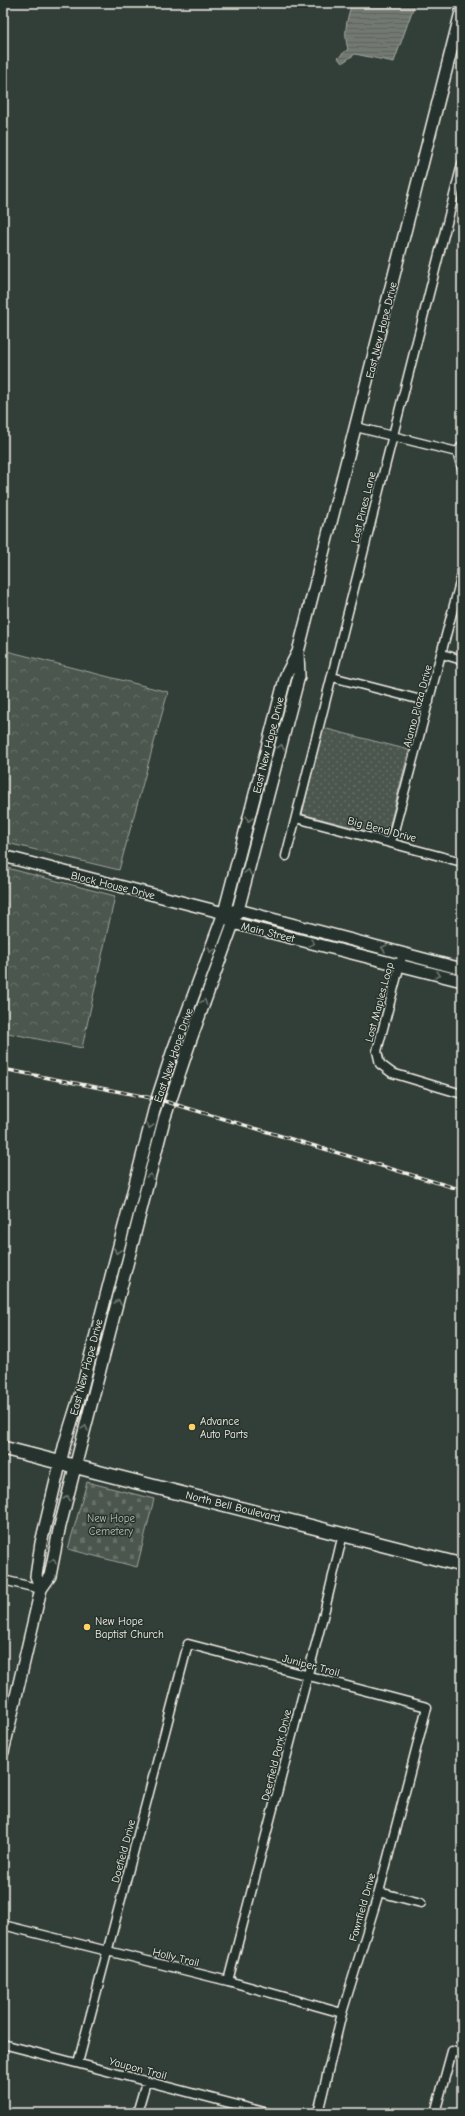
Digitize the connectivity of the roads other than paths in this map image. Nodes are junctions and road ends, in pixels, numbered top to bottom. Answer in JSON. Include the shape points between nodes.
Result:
{"nodes":[{"id":1,"x":462,"y":8,"type":"edge"},
{"id":2,"x":462,"y":164,"type":"edge"},
{"id":3,"x":356,"y":426,"type":"junction"},
{"id":4,"x":393,"y":436,"type":"junction"},
{"id":5,"x":459,"y":449,"type":"edge"},
{"id":6,"x":462,"y":468,"type":"edge"},
{"id":7,"x":462,"y":575,"type":"edge"},
{"id":8,"x":298,"y":652,"type":"junction"},
{"id":9,"x":442,"y":654,"type":"junction"},
{"id":10,"x":462,"y":660,"type":"edge"},
{"id":11,"x":332,"y":677,"type":"junction"},
{"id":12,"x":429,"y":702,"type":"junction"},
{"id":13,"x":296,"y":818,"type":"junction"},
{"id":14,"x":391,"y":842,"type":"junction"},
{"id":15,"x":3,"y":856,"type":"edge"},
{"id":16,"x":286,"y":856,"type":"dead end"},
{"id":17,"x":462,"y":862,"type":"edge"},
{"id":18,"x":238,"y":910,"type":"junction"},
{"id":19,"x":224,"y":913,"type":"junction"},
{"id":20,"x":233,"y":923,"type":"junction"},
{"id":21,"x":403,"y":954,"type":"junction"},
{"id":22,"x":400,"y":964,"type":"junction"},
{"id":23,"x":462,"y":969,"type":"edge"},
{"id":24,"x":462,"y":981,"type":"edge"},
{"id":25,"x":462,"y":1094,"type":"edge"},
{"id":26,"x":3,"y":1448,"type":"edge"},
{"id":27,"x":60,"y":1462,"type":"junction"},
{"id":28,"x":75,"y":1466,"type":"junction"},
{"id":29,"x":343,"y":1534,"type":"junction"},
{"id":30,"x":462,"y":1565,"type":"edge"},
{"id":31,"x":3,"y":1580,"type":"edge"},
{"id":32,"x":41,"y":1589,"type":"junction"},
{"id":33,"x":188,"y":1644,"type":"joint"},
{"id":34,"x":308,"y":1676,"type":"junction"},
{"id":35,"x":427,"y":1707,"type":"joint"},
{"id":36,"x":3,"y":1752,"type":"edge"},
{"id":37,"x":379,"y":1892,"type":"junction"},
{"id":38,"x":421,"y":1903,"type":"dead end"},
{"id":39,"x":3,"y":1925,"type":"edge"},
{"id":40,"x":108,"y":1951,"type":"junction"},
{"id":41,"x":228,"y":1981,"type":"junction"},
{"id":42,"x":342,"y":2013,"type":"junction"},
{"id":43,"x":3,"y":2044,"type":"edge"},
{"id":44,"x":462,"y":2054,"type":"edge"},
{"id":45,"x":78,"y":2063,"type":"junction"},
{"id":46,"x":146,"y":2082,"type":"junction"},
{"id":47,"x":137,"y":2113,"type":"edge"},
{"id":48,"x":268,"y":2113,"type":"edge"},
{"id":49,"x":318,"y":2113,"type":"edge"},
{"id":50,"x":435,"y":2113,"type":"edge"}],
"edges":[{"from":1,"to":3,"type":"main road","name":"East New Hope Drive"},
{"from":2,"to":4,"type":"street","name":"Lost Pines Lane"},
{"from":3,"to":4,"type":"street"},
{"from":3,"to":8,"type":"main road","name":"East New Hope Drive"},
{"from":4,"to":5,"type":"street"},
{"from":4,"to":11,"type":"street","name":"Lost Pines Lane"},
{"from":5,"to":6,"type":"street"},
{"from":7,"to":9,"type":"street","name":"Alamo Plaza Drive"},
{"from":18,"to":8,"type":"main road","name":"East New Hope Drive","one_way":true,"via":[[299,676]]},
{"from":8,"to":19,"type":"main road","name":"East New Hope Drive","one_way":true,"via":[[286,674]]},
{"from":9,"to":10,"type":"street"},
{"from":9,"to":12,"type":"street","name":"Alamo Plaza Drive"},
{"from":11,"to":12,"type":"street"},
{"from":11,"to":13,"type":"street","name":"Lost Pines Lane"},
{"from":12,"to":14,"type":"street","name":"Alamo Plaza Drive"},
{"from":13,"to":14,"type":"street","name":"Big Bend Drive"},
{"from":13,"to":16,"type":"street","name":"Lost Pines Lane"},
{"from":14,"to":17,"type":"street","name":"Big Bend Drive"},
{"from":15,"to":19,"type":"main road","name":"Block House Drive"},
{"from":18,"to":19,"type":"main road","name":"Main Street"},
{"from":18,"to":20,"type":"main road","name":"East New Hope Drive"},
{"from":21,"to":18,"type":"main road","name":"Main Street","one_way":true},
{"from":19,"to":20,"type":"main road","name":"Main Street"},
{"from":19,"to":27,"type":"main road","name":"East New Hope Drive","one_way":true,"via":[[157,1099]]},
{"from":20,"to":22,"type":"main road","name":"Main Street","one_way":true},
{"from":28,"to":20,"type":"main road","name":"East New Hope Drive","one_way":true,"via":[[164,1120]]},
{"from":21,"to":22,"type":"street","name":"Lost Maples Loop"},
{"from":21,"to":23,"type":"main road","name":"Main Street"},
{"from":22,"to":24,"type":"main road","name":"Main Street","one_way":true},
{"from":22,"to":25,"type":"street","name":"Lost Maples Loop","via":[[377,1051],[380,1064],[392,1073]]},
{"from":26,"to":27,"type":"main road","name":"North Bell Boulevard"},
{"from":27,"to":28,"type":"main road","name":"North Bell Boulevard"},
{"from":27,"to":32,"type":"main road","name":"East New Hope Drive","via":[[36,1576]]},
{"from":28,"to":29,"type":"main road","name":"North Bell Boulevard"},
{"from":32,"to":28,"type":"main road","name":"East New Hope Drive","one_way":true,"via":[[50,1576]]},
{"from":29,"to":30,"type":"main road","name":"North Bell Boulevard"},
{"from":29,"to":34,"type":"street","name":"Deerfield Park Drive"},
{"from":31,"to":32,"type":"street"},
{"from":32,"to":36,"type":"main road"},
{"from":33,"to":34,"type":"street","name":"Juniper Trail"},
{"from":33,"to":40,"type":"street","name":"Doefield Drive"},
{"from":34,"to":35,"type":"street","name":"Juniper Trail"},
{"from":34,"to":41,"type":"street","name":"Deerfield Park Drive"},
{"from":35,"to":37,"type":"street","name":"Fawnfield Drive"},
{"from":37,"to":38,"type":"street"},
{"from":37,"to":42,"type":"street","name":"Fawnfield Drive"},
{"from":39,"to":40,"type":"street","name":"Holly Trail"},
{"from":40,"to":41,"type":"street","name":"Holly Trail"},
{"from":40,"to":45,"type":"street","name":"Doefield Drive"},
{"from":41,"to":42,"type":"street","name":"Holly Trail"},
{"from":42,"to":49,"type":"street","name":"Fawnfield Drive"},
{"from":43,"to":45,"type":"street","name":"Yaupon Trail"},
{"from":44,"to":50,"type":"street","via":[[452,2051]]},
{"from":45,"to":46,"type":"street","name":"Yaupon Trail"},
{"from":46,"to":47,"type":"street"},
{"from":46,"to":48,"type":"street","name":"Yaupon Trail"}]}
